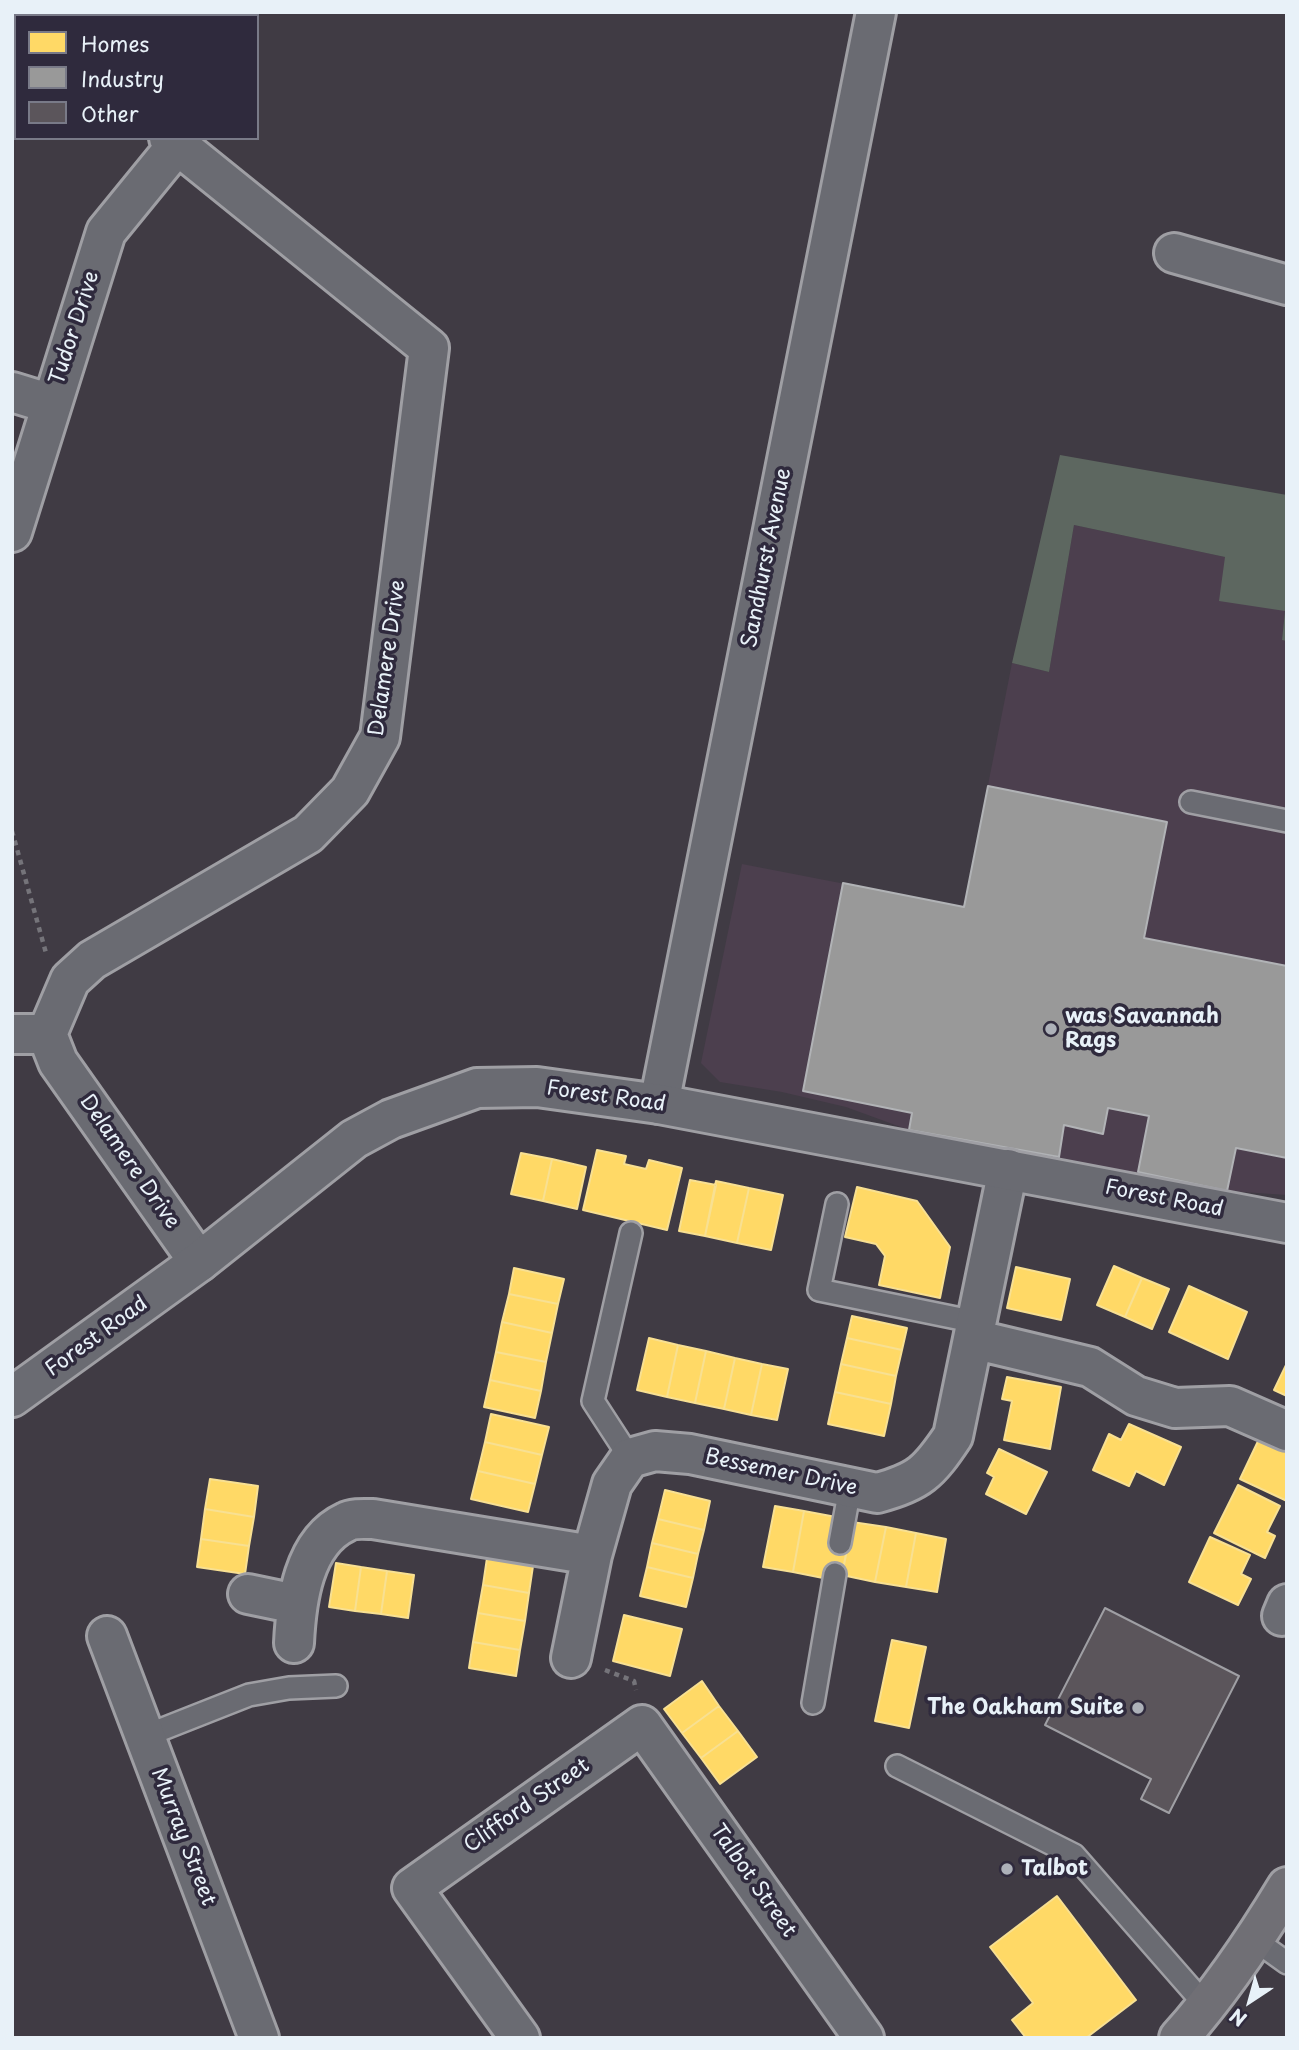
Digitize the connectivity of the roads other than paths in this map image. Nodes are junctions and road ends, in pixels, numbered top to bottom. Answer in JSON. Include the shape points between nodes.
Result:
{"nodes":[{"id":1,"x":876,"y":12,"type":"edge"},
{"id":2,"x":173,"y":142,"type":"edge"},
{"id":3,"x":1174,"y":253,"type":"dead end"},
{"id":4,"x":1287,"y":285,"type":"edge"},
{"id":5,"x":12,"y":392,"type":"edge"},
{"id":6,"x":51,"y":404,"type":"junction"},
{"id":7,"x":12,"y":532,"type":"edge"},
{"id":8,"x":1191,"y":802,"type":"dead end"},
{"id":9,"x":1287,"y":821,"type":"edge"},
{"id":10,"x":30,"y":1034,"type":"edge"},
{"id":11,"x":659,"y":1104,"type":"junction"},
{"id":12,"x":1008,"y":1169,"type":"junction"},
{"id":13,"x":836,"y":1204,"type":"dead end"},
{"id":14,"x":1287,"y":1223,"type":"edge"},
{"id":15,"x":631,"y":1233,"type":"dead end"},
{"id":16,"x":199,"y":1262,"type":"junction"},
{"id":17,"x":974,"y":1331,"type":"junction"},
{"id":18,"x":12,"y":1397,"type":"edge"},
{"id":19,"x":1287,"y":1431,"type":"edge"},
{"id":20,"x":630,"y":1458,"type":"junction"},
{"id":21,"x":850,"y":1488,"type":"junction"},
{"id":22,"x":840,"y":1543,"type":"dead end"},
{"id":23,"x":592,"y":1555,"type":"junction"},
{"id":24,"x":835,"y":1574,"type":"dead end"},
{"id":25,"x":248,"y":1594,"type":"dead end"},
{"id":26,"x":296,"y":1604,"type":"junction"},
{"id":27,"x":107,"y":1636,"type":"dead end"},
{"id":28,"x":293,"y":1643,"type":"dead end"},
{"id":29,"x":571,"y":1658,"type":"road end"},
{"id":30,"x":336,"y":1686,"type":"dead end"},
{"id":31,"x":813,"y":1703,"type":"dead end"},
{"id":32,"x":642,"y":1725,"type":"joint"},
{"id":33,"x":145,"y":1736,"type":"junction"},
{"id":34,"x":897,"y":1766,"type":"dead end"},
{"id":35,"x":1287,"y":1887,"type":"edge"},
{"id":36,"x":1255,"y":1940,"type":"junction"},
{"id":37,"x":1287,"y":1963,"type":"edge"},
{"id":38,"x":1207,"y":2007,"type":"junction"},
{"id":39,"x":260,"y":2038,"type":"edge"},
{"id":40,"x":520,"y":2038,"type":"edge"},
{"id":41,"x":864,"y":2038,"type":"edge"},
{"id":42,"x":1179,"y":2038,"type":"edge"}],
"edges":[{"from":1,"to":11,"type":"street","name":"Sandhurst Avenue"},
{"from":2,"to":6,"type":"street","name":"Tudor Drive","via":[[106,232]]},
{"from":2,"to":10,"type":"street","name":"Delamere Drive","via":[[429,348],[380,737],[350,791],[308,834],[92,960],[70,980]]},
{"from":3,"to":4,"type":"street"},
{"from":5,"to":6,"type":"street"},
{"from":6,"to":7,"type":"street","name":"Tudor Drive"},
{"from":8,"to":9,"type":"lane"},
{"from":10,"to":16,"type":"street","name":"Delamere Drive","via":[[58,1062]]},
{"from":11,"to":12,"type":"street","name":"Forest Road"},
{"from":11,"to":16,"type":"street","name":"Forest Road","via":[[537,1087],[477,1088],[439,1099],[354,1139]]},
{"from":12,"to":14,"type":"street","name":"Forest Road"},
{"from":12,"to":17,"type":"street","name":"Bessemer Drive"},
{"from":13,"to":17,"type":"lane","via":[[819,1290]]},
{"from":15,"to":20,"type":"lane","via":[[593,1401]]},
{"from":16,"to":18,"type":"street","name":"Forest Road"},
{"from":17,"to":19,"type":"street","via":[[1090,1367],[1136,1396],[1175,1408],[1230,1406]]},
{"from":17,"to":21,"type":"street","name":"Bessemer Drive","via":[[953,1436],[930,1469],[902,1486],[877,1493]]},
{"from":20,"to":21,"type":"street","name":"Bessemer Drive","via":[[655,1451],[690,1454]]},
{"from":20,"to":23,"type":"street","via":[[612,1484]]},
{"from":21,"to":22,"type":"lane"},
{"from":23,"to":26,"type":"street","via":[[373,1519],[347,1521],[321,1542],[306,1569]]},
{"from":23,"to":29,"type":"street"},
{"from":24,"to":31,"type":"lane"},
{"from":25,"to":26,"type":"street"},
{"from":26,"to":28,"type":"street"},
{"from":27,"to":33,"type":"street","name":"Murray Street"},
{"from":30,"to":33,"type":"lane","via":[[249,1695]]},
{"from":32,"to":40,"type":"street","name":"Clifford Street","via":[[412,1888]]},
{"from":32,"to":41,"type":"street","name":"Talbot Street"},
{"from":33,"to":39,"type":"street","name":"Murray Street"},
{"from":34,"to":38,"type":"lane","via":[[1074,1854]]},
{"from":35,"to":36,"type":"highway"},
{"from":36,"to":37,"type":"lane"},
{"from":36,"to":38,"type":"highway"},
{"from":38,"to":42,"type":"highway"}]}
